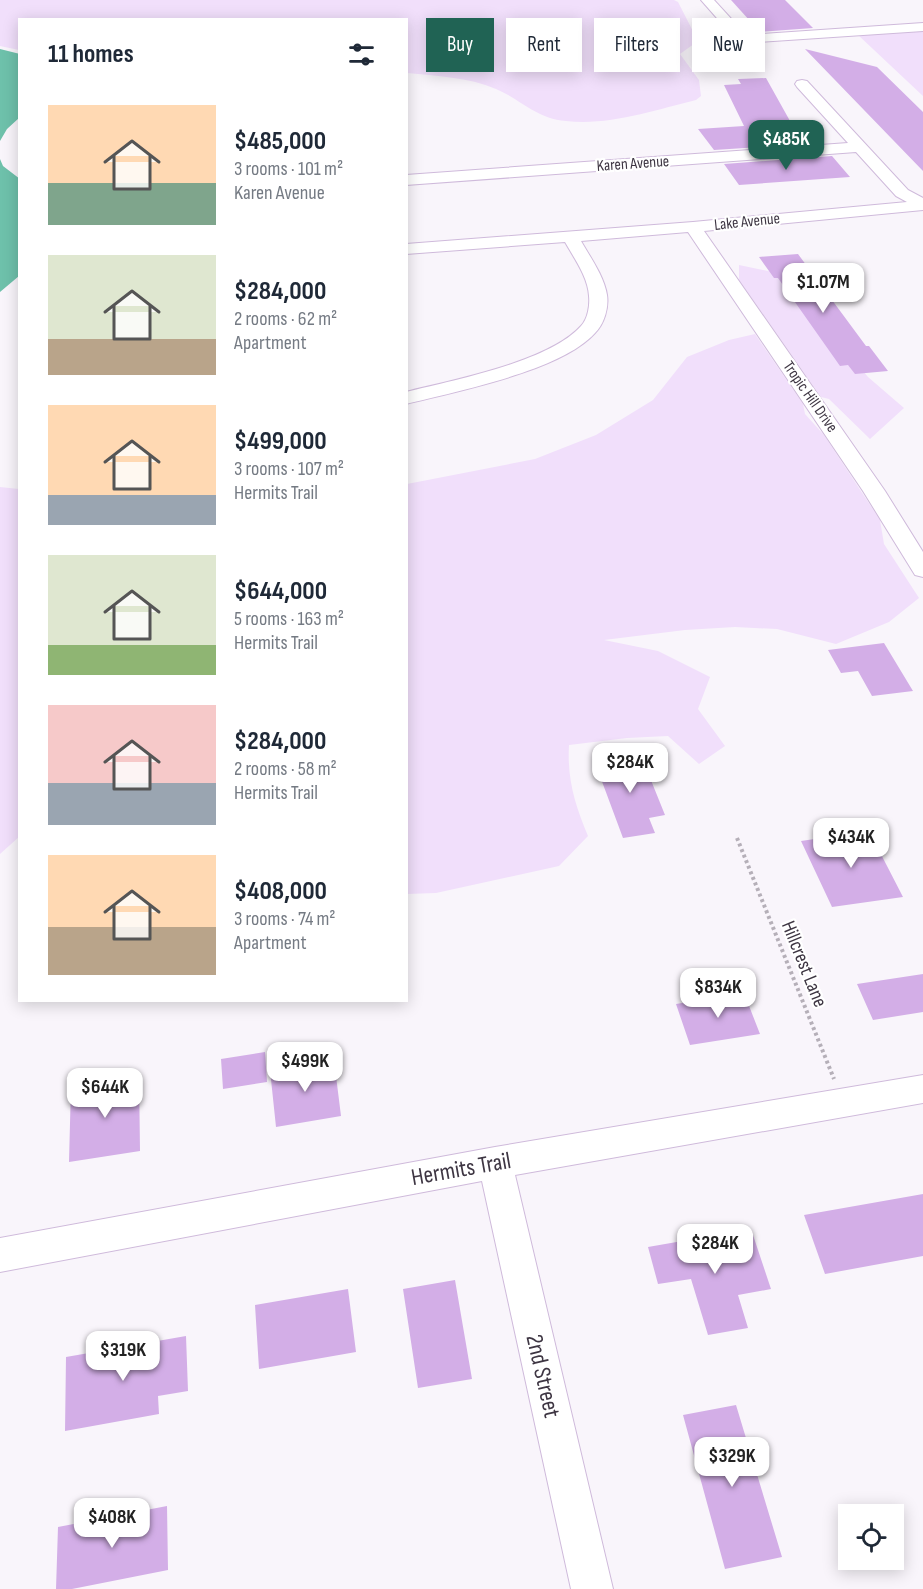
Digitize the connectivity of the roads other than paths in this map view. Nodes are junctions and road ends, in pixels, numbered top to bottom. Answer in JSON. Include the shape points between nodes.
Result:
{"nodes":[{"id":1,"x":708,"y":0,"type":"edge"},
{"id":2,"x":923,"y":27,"type":"edge"},
{"id":3,"x":802,"y":84,"type":"dead end"},
{"id":4,"x":860,"y":147,"type":"junction"},
{"id":5,"x":408,"y":180,"type":"edge"},
{"id":6,"x":923,"y":205,"type":"edge"},
{"id":7,"x":693,"y":227,"type":"junction"},
{"id":8,"x":570,"y":236,"type":"junction"},
{"id":9,"x":408,"y":249,"type":"edge"},
{"id":10,"x":408,"y":397,"type":"edge"},
{"id":11,"x":923,"y":570,"type":"edge"},
{"id":12,"x":923,"y":1089,"type":"edge"},
{"id":13,"x":495,"y":1163,"type":"junction"},
{"id":14,"x":0,"y":1255,"type":"edge"},
{"id":15,"x":592,"y":1589,"type":"edge"}],
"edges":[{"from":1,"to":2,"type":"street","via":[[743,39]]},
{"from":3,"to":4,"type":"street"},
{"from":4,"to":5,"type":"street","name":"Karen Avenue"},
{"from":4,"to":6,"type":"street","via":[[902,193]]},
{"from":6,"to":7,"type":"street","name":"Lake Avenue"},
{"from":7,"to":8,"type":"street","name":"Lake Avenue"},
{"from":7,"to":11,"type":"street","name":"Tropic Hill Drive","via":[[874,491]]},
{"from":8,"to":9,"type":"street","name":"Lake Avenue"},
{"from":8,"to":10,"type":"street","via":[[598,292],[597,313],[589,329],[570,346],[541,359]]},
{"from":12,"to":13,"type":"street","name":"Hermits Trail"},
{"from":13,"to":14,"type":"street","name":"Hermits Trail"},
{"from":13,"to":15,"type":"street","name":"2nd Street"}]}
